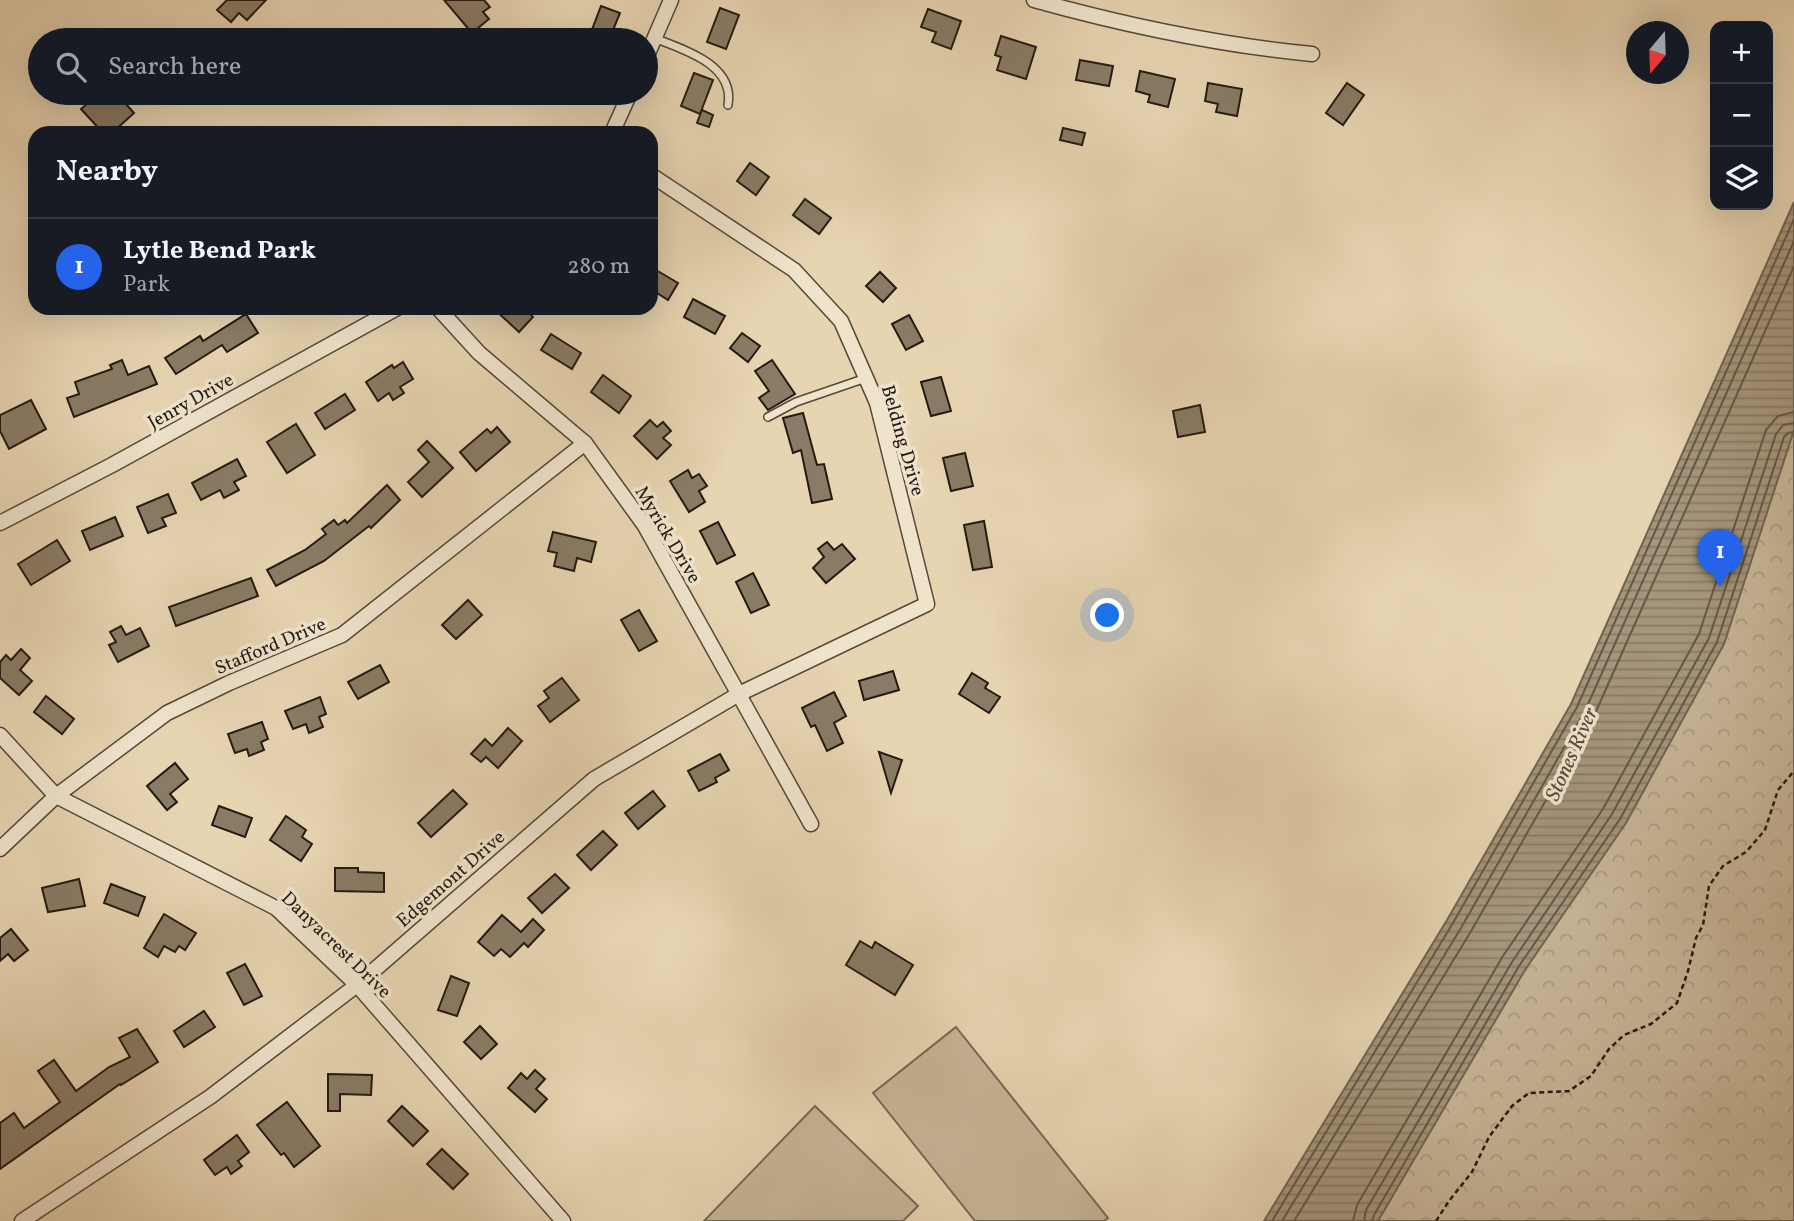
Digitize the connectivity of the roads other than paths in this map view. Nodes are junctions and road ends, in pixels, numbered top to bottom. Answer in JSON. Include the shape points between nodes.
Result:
{"nodes":[{"id":1,"x":671,"y":0,"type":"edge"},
{"id":2,"x":1034,"y":0,"type":"edge"},
{"id":3,"x":658,"y":29,"type":"edge"},
{"id":4,"x":658,"y":40,"type":"edge"},
{"id":5,"x":1312,"y":54,"type":"dead end"},
{"id":6,"x":625,"y":105,"type":"edge"},
{"id":7,"x":728,"y":105,"type":"dead end"},
{"id":8,"x":615,"y":126,"type":"edge"},
{"id":9,"x":658,"y":180,"type":"edge"},
{"id":10,"x":384,"y":315,"type":"edge"},
{"id":11,"x":445,"y":315,"type":"edge"},
{"id":12,"x":866,"y":378,"type":"junction"},
{"id":13,"x":768,"y":417,"type":"dead end"},
{"id":14,"x":585,"y":443,"type":"junction"},
{"id":15,"x":0,"y":523,"type":"edge"},
{"id":16,"x":927,"y":604,"type":"joint"},
{"id":17,"x":739,"y":694,"type":"junction"},
{"id":18,"x":0,"y":735,"type":"edge"},
{"id":19,"x":56,"y":796,"type":"junction"},
{"id":20,"x":810,"y":824,"type":"dead end"},
{"id":21,"x":0,"y":849,"type":"edge"},
{"id":22,"x":357,"y":985,"type":"junction"},
{"id":23,"x":22,"y":1221,"type":"edge"},
{"id":24,"x":563,"y":1221,"type":"edge"}],
"edges":[{"from":1,"to":3,"type":"street"},
{"from":2,"to":5,"type":"street","via":[[1258,48]]},
{"from":4,"to":7,"type":"lane","via":[[711,64],[725,80]]},
{"from":6,"to":8,"type":"street"},
{"from":9,"to":12,"type":"street","name":"Belding Drive","via":[[794,270],[841,321]]},
{"from":10,"to":15,"type":"street","name":"Jenry Drive"},
{"from":11,"to":14,"type":"street","name":"Myrick Drive","via":[[479,353]]},
{"from":12,"to":13,"type":"lane","via":[[796,402]]},
{"from":12,"to":16,"type":"street","name":"Belding Drive","via":[[877,403]]},
{"from":14,"to":17,"type":"street","name":"Myrick Drive","via":[[645,526]]},
{"from":14,"to":19,"type":"street","name":"Stafford Drive","via":[[342,635],[167,713]]},
{"from":16,"to":17,"type":"street","name":"Edgemont Drive"},
{"from":17,"to":20,"type":"street","name":"Myrick Drive"},
{"from":17,"to":22,"type":"street","name":"Edgemont Drive","via":[[594,779]]},
{"from":18,"to":19,"type":"street","name":"Danyacrest Drive"},
{"from":19,"to":21,"type":"street","name":"Stafford Drive"},
{"from":19,"to":22,"type":"street","name":"Danyacrest Drive","via":[[276,908]]},
{"from":22,"to":23,"type":"street","name":"Edgemont Drive","via":[[210,1097]]},
{"from":22,"to":24,"type":"street","name":"Danyacrest Drive"}]}
